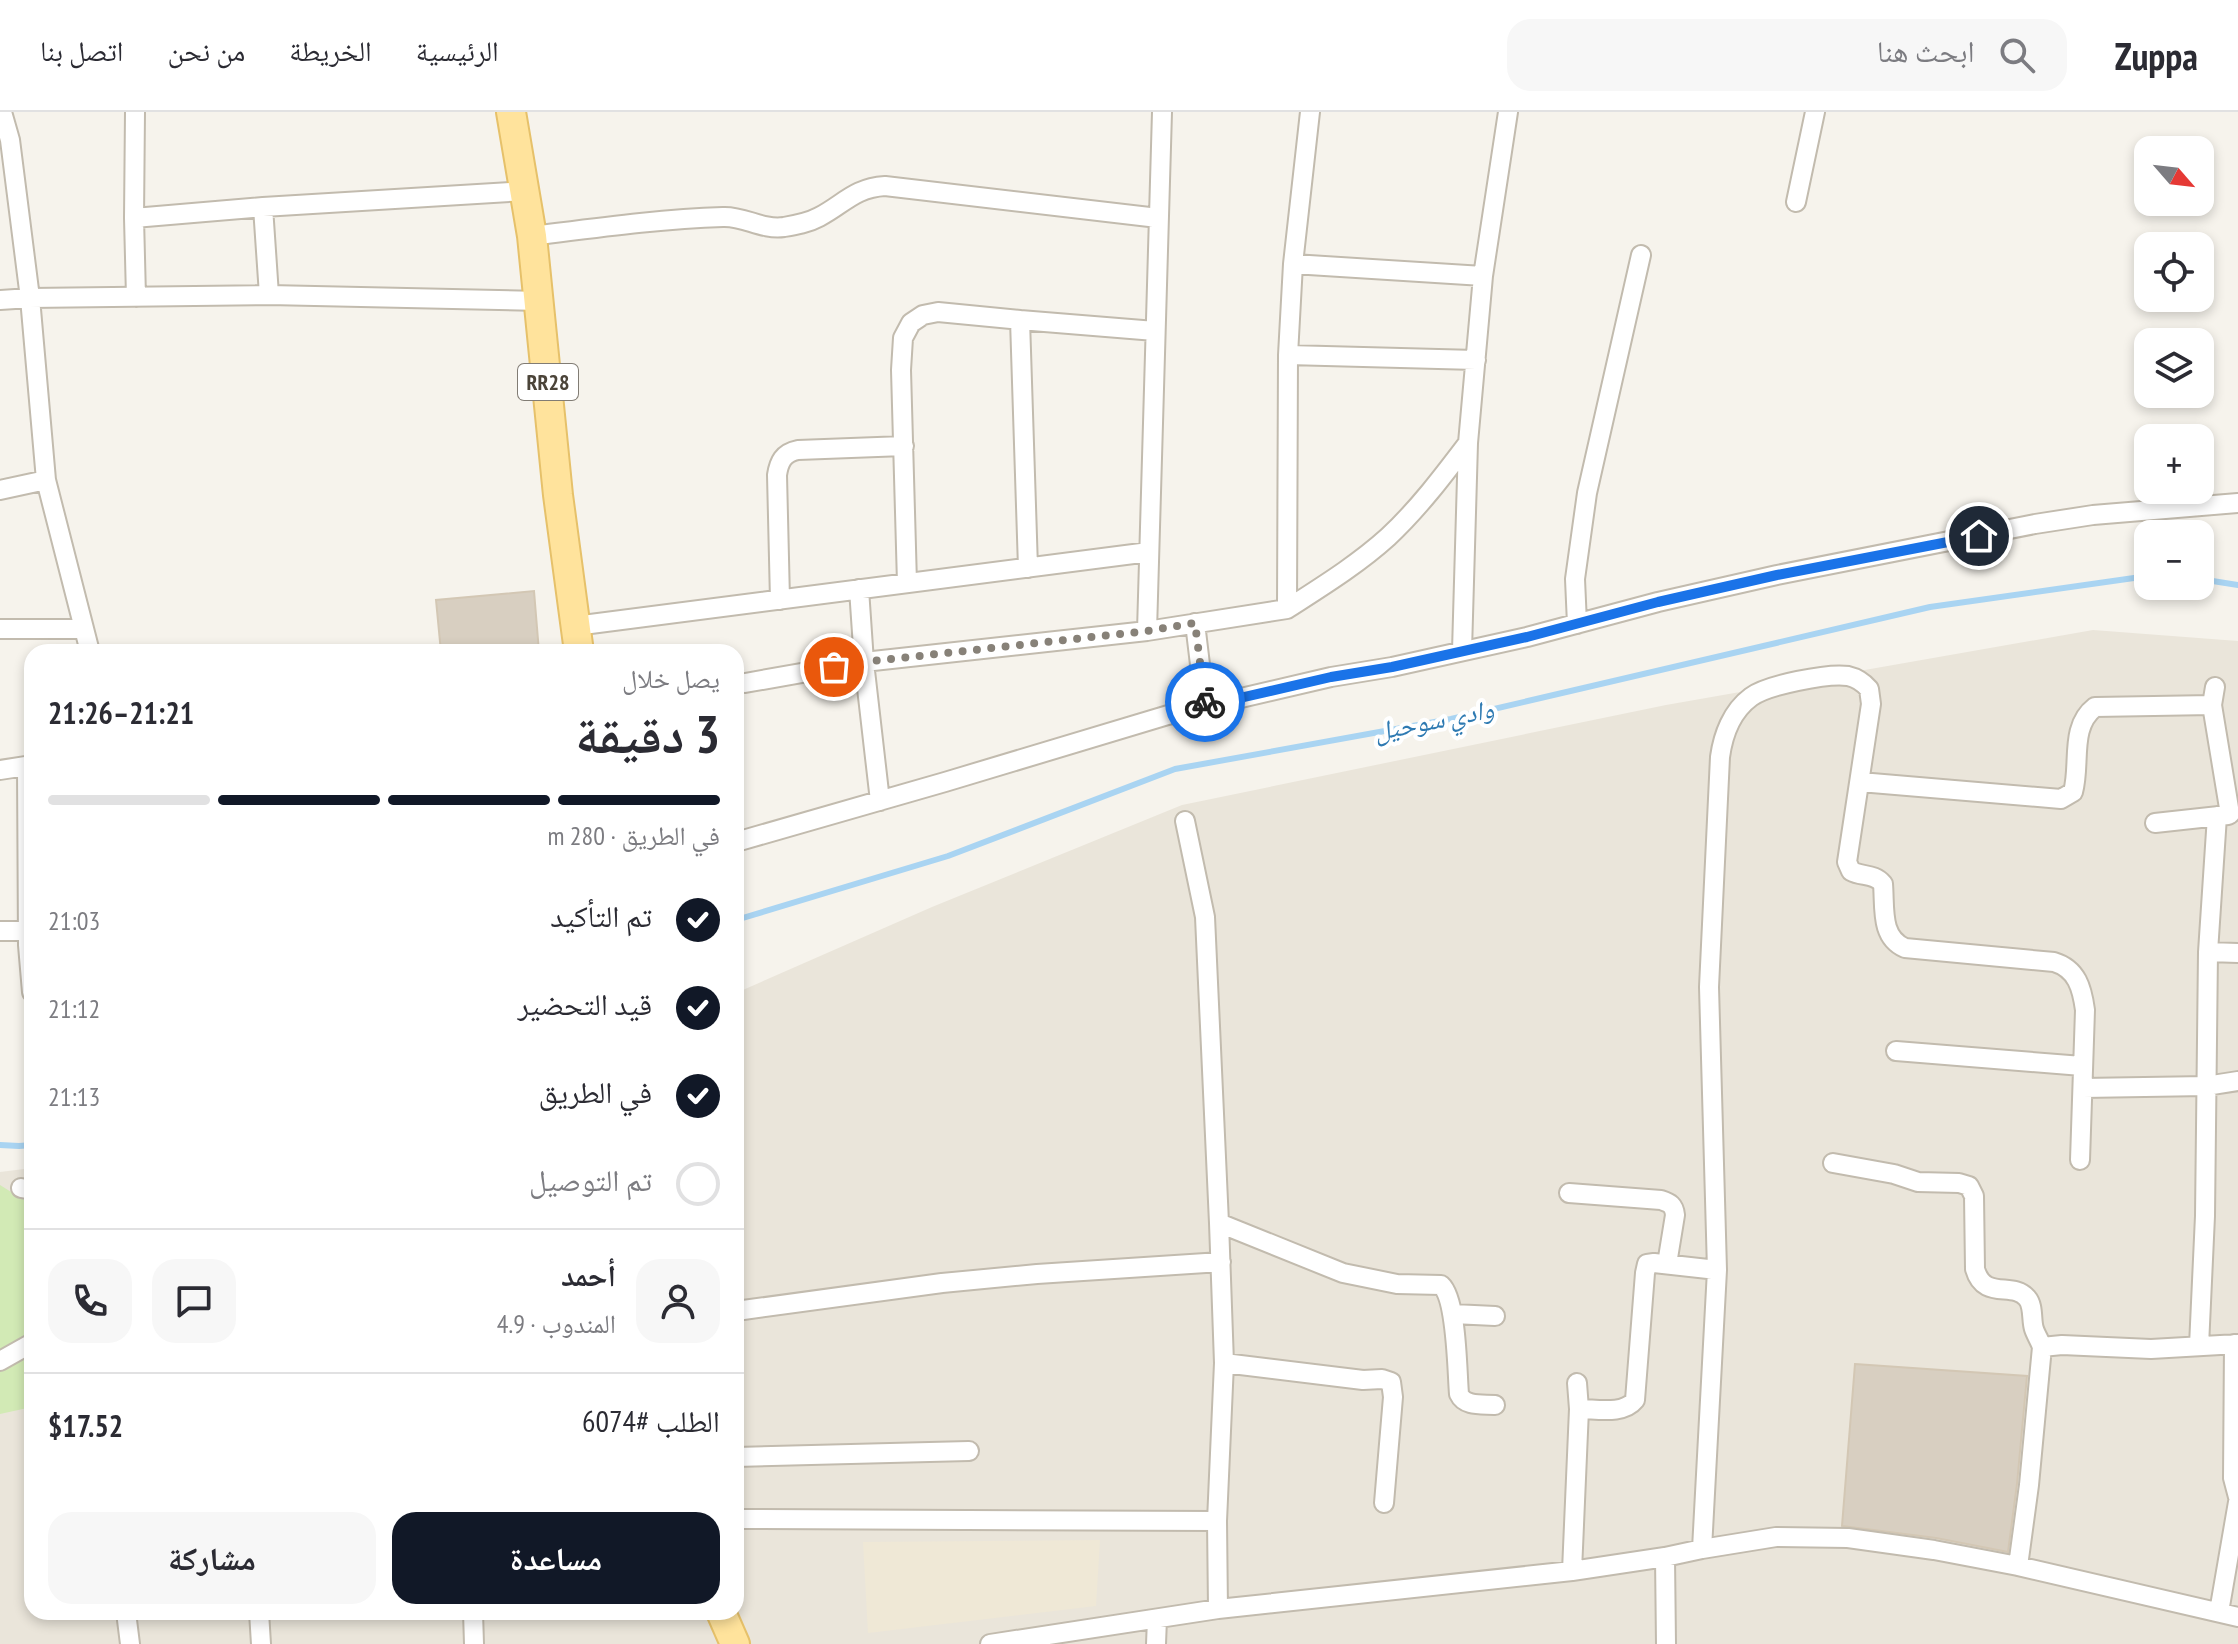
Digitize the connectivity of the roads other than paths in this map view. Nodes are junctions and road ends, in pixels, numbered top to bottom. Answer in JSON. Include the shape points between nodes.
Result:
{"nodes":[{"id":1,"x":2,"y":112,"type":"edge"},
{"id":2,"x":135,"y":112,"type":"edge"},
{"id":3,"x":511,"y":112,"type":"edge"},
{"id":4,"x":1162,"y":112,"type":"edge"},
{"id":5,"x":1310,"y":112,"type":"edge"},
{"id":6,"x":1508,"y":112,"type":"edge"},
{"id":7,"x":1815,"y":112,"type":"edge"},
{"id":8,"x":526,"y":191,"type":"junction"},
{"id":9,"x":9,"y":194,"type":"edge"},
{"id":10,"x":1796,"y":202,"type":"dead end"},
{"id":11,"x":263,"y":207,"type":"junction"},
{"id":12,"x":134,"y":218,"type":"junction"},
{"id":13,"x":1158,"y":218,"type":"junction"},
{"id":14,"x":532,"y":236,"type":"junction"},
{"id":15,"x":1641,"y":255,"type":"dead end"},
{"id":16,"x":1293,"y":264,"type":"junction"},
{"id":17,"x":1483,"y":276,"type":"junction"},
{"id":18,"x":269,"y":295,"type":"junction"},
{"id":19,"x":136,"y":297,"type":"junction"},
{"id":20,"x":30,"y":298,"type":"junction"},
{"id":21,"x":0,"y":300,"type":"edge"},
{"id":22,"x":540,"y":301,"type":"junction"},
{"id":23,"x":1020,"y":320,"type":"junction"},
{"id":24,"x":1155,"y":331,"type":"junction"},
{"id":25,"x":1288,"y":355,"type":"junction"},
{"id":26,"x":1476,"y":360,"type":"junction"},
{"id":27,"x":1468,"y":443,"type":"junction"},
{"id":28,"x":904,"y":446,"type":"junction"},
{"id":29,"x":46,"y":480,"type":"junction"},
{"id":30,"x":0,"y":490,"type":"edge"},
{"id":31,"x":2238,"y":503,"type":"edge"},
{"id":32,"x":1149,"y":552,"type":"junction"},
{"id":33,"x":1028,"y":568,"type":"junction"},
{"id":34,"x":907,"y":583,"type":"junction"},
{"id":35,"x":859,"y":589,"type":"junction"},
{"id":36,"x":780,"y":600,"type":"junction"},
{"id":37,"x":1287,"y":609,"type":"junction"},
{"id":38,"x":1195,"y":623,"type":"junction"},
{"id":39,"x":1577,"y":624,"type":"junction"},
{"id":40,"x":0,"y":629,"type":"edge"},
{"id":41,"x":84,"y":629,"type":"junction"},
{"id":42,"x":1147,"y":631,"type":"junction"},
{"id":43,"x":577,"y":639,"type":"edge"},
{"id":44,"x":88,"y":644,"type":"edge"},
{"id":45,"x":1462,"y":651,"type":"junction"},
{"id":46,"x":864,"y":662,"type":"junction"},
{"id":47,"x":745,"y":683,"type":"dead end"},
{"id":48,"x":1205,"y":706,"type":"junction"},
{"id":49,"x":24,"y":767,"type":"edge"},
{"id":50,"x":0,"y":770,"type":"edge"},
{"id":51,"x":1860,"y":782,"type":"junction"},
{"id":52,"x":880,"y":801,"type":"junction"},
{"id":53,"x":2228,"y":815,"type":"edge"},
{"id":54,"x":1185,"y":821,"type":"dead end"},
{"id":55,"x":2155,"y":823,"type":"dead end"},
{"id":56,"x":744,"y":840,"type":"edge"},
{"id":57,"x":0,"y":931,"type":"edge"},
{"id":58,"x":24,"y":931,"type":"edge"},
{"id":59,"x":2208,"y":952,"type":"junction"},
{"id":60,"x":2238,"y":953,"type":"edge"},
{"id":61,"x":1896,"y":1051,"type":"dead end"},
{"id":62,"x":2082,"y":1066,"type":"junction"},
{"id":63,"x":2238,"y":1081,"type":"edge"},
{"id":64,"x":2206,"y":1086,"type":"junction"},
{"id":65,"x":2083,"y":1088,"type":"junction"},
{"id":66,"x":2080,"y":1160,"type":"dead end"},
{"id":67,"x":1833,"y":1163,"type":"dead end"},
{"id":68,"x":1569,"y":1193,"type":"dead end"},
{"id":69,"x":1219,"y":1223,"type":"junction"},
{"id":70,"x":1221,"y":1262,"type":"junction"},
{"id":71,"x":1667,"y":1264,"type":"junction"},
{"id":72,"x":1717,"y":1270,"type":"junction"},
{"id":73,"x":744,"y":1310,"type":"edge"},
{"id":74,"x":1453,"y":1314,"type":"junction"},
{"id":75,"x":1495,"y":1316,"type":"dead end"},
{"id":76,"x":2236,"y":1344,"type":"edge"},
{"id":77,"x":2199,"y":1346,"type":"junction"},
{"id":78,"x":2042,"y":1347,"type":"junction"},
{"id":79,"x":24,"y":1348,"type":"edge"},
{"id":80,"x":0,"y":1361,"type":"edge"},
{"id":81,"x":1224,"y":1363,"type":"junction"},
{"id":82,"x":1577,"y":1383,"type":"dead end"},
{"id":83,"x":1495,"y":1405,"type":"dead end"},
{"id":84,"x":1579,"y":1409,"type":"junction"},
{"id":85,"x":969,"y":1451,"type":"dead end"},
{"id":86,"x":744,"y":1457,"type":"edge"},
{"id":87,"x":2238,"y":1499,"type":"edge"},
{"id":88,"x":1384,"y":1503,"type":"dead end"},
{"id":89,"x":744,"y":1519,"type":"edge"},
{"id":90,"x":1217,"y":1521,"type":"junction"},
{"id":91,"x":1702,"y":1549,"type":"junction"},
{"id":92,"x":1665,"y":1557,"type":"junction"},
{"id":93,"x":2018,"y":1566,"type":"junction"},
{"id":94,"x":1572,"y":1571,"type":"junction"},
{"id":95,"x":1218,"y":1609,"type":"junction"},
{"id":96,"x":2219,"y":1612,"type":"junction"},
{"id":97,"x":2238,"y":1617,"type":"edge"},
{"id":98,"x":1157,"y":1619,"type":"junction"},
{"id":99,"x":128,"y":1620,"type":"edge"},
{"id":100,"x":260,"y":1620,"type":"edge"},
{"id":101,"x":473,"y":1620,"type":"edge"},
{"id":102,"x":719,"y":1620,"type":"edge"},
{"id":103,"x":723,"y":1620,"type":"edge"},
{"id":104,"x":130,"y":1644,"type":"edge"},
{"id":105,"x":261,"y":1644,"type":"edge"},
{"id":106,"x":474,"y":1644,"type":"edge"},
{"id":107,"x":718,"y":1644,"type":"edge"},
{"id":108,"x":735,"y":1644,"type":"edge"},
{"id":109,"x":990,"y":1644,"type":"edge"},
{"id":110,"x":1156,"y":1644,"type":"edge"},
{"id":111,"x":1666,"y":1644,"type":"edge"}],
"edges":[{"from":1,"to":9,"type":"street","via":[[10,140]]},
{"from":2,"to":12,"type":"street"},
{"from":3,"to":8,"type":"main road","number":"RR28"},
{"from":4,"to":13,"type":"street"},
{"from":5,"to":16,"type":"street"},
{"from":6,"to":17,"type":"street"},
{"from":7,"to":10,"type":"street"},
{"from":8,"to":11,"type":"street"},
{"from":8,"to":14,"type":"main road","number":"RR28"},
{"from":9,"to":20,"type":"street"},
{"from":11,"to":12,"type":"street"},
{"from":11,"to":18,"type":"street"},
{"from":12,"to":19,"type":"street"},
{"from":13,"to":14,"type":"street","via":[[885,186],[860,190],[821,216],[781,227],[729,217]]},
{"from":13,"to":24,"type":"street"},
{"from":14,"to":22,"type":"main road","number":"RR28"},
{"from":15,"to":39,"type":"street","via":[[1587,493],[1575,579]]},
{"from":16,"to":17,"type":"street"},
{"from":16,"to":25,"type":"street"},
{"from":17,"to":26,"type":"street"},
{"from":18,"to":19,"type":"street"},
{"from":18,"to":22,"type":"street"},
{"from":19,"to":20,"type":"street"},
{"from":20,"to":21,"type":"street"},
{"from":20,"to":29,"type":"street"},
{"from":22,"to":43,"type":"main road","number":"RR28"},
{"from":23,"to":24,"type":"street"},
{"from":23,"to":28,"type":"street","via":[[938,312],[911,323],[903,338],[901,370]]},
{"from":23,"to":33,"type":"street"},
{"from":24,"to":32,"type":"street"},
{"from":25,"to":26,"type":"street"},
{"from":25,"to":37,"type":"street"},
{"from":26,"to":27,"type":"street"},
{"from":27,"to":37,"type":"street","via":[[1387,538]]},
{"from":27,"to":45,"type":"street"},
{"from":28,"to":34,"type":"street"},
{"from":28,"to":36,"type":"street","via":[[798,450],[783,457],[777,475]]},
{"from":29,"to":30,"type":"street"},
{"from":29,"to":41,"type":"street"},
{"from":31,"to":39,"type":"street","via":[[2035,524],[1777,575]]},
{"from":32,"to":33,"type":"street"},
{"from":32,"to":42,"type":"street"},
{"from":33,"to":34,"type":"street"},
{"from":34,"to":35,"type":"street"},
{"from":35,"to":36,"type":"street"},
{"from":35,"to":46,"type":"street"},
{"from":36,"to":43,"type":"street"},
{"from":37,"to":38,"type":"street"},
{"from":38,"to":42,"type":"street"},
{"from":38,"to":48,"type":"street"},
{"from":39,"to":45,"type":"street"},
{"from":40,"to":41,"type":"street"},
{"from":41,"to":44,"type":"street"},
{"from":42,"to":46,"type":"street"},
{"from":45,"to":48,"type":"street"},
{"from":46,"to":47,"type":"street"},
{"from":46,"to":52,"type":"street"},
{"from":48,"to":52,"type":"street"},
{"from":49,"to":50,"type":"street"},
{"from":51,"to":53,"type":"street","via":[[2061,799],[2073,792],[2080,729],[2095,707],[2214,696]]},
{"from":51,"to":62,"type":"street","via":[[1848,868],[1883,884],[1891,939],[1905,948],[2054,962],[2069,968],[2085,1010]]},
{"from":51,"to":72,"type":"street","via":[[1871,704],[1869,689],[1857,678],[1832,675],[1770,687],[1739,708],[1722,741],[1709,987]]},
{"from":52,"to":56,"type":"street"},
{"from":53,"to":55,"type":"street"},
{"from":53,"to":59,"type":"street"},
{"from":54,"to":69,"type":"street","via":[[1205,917]]},
{"from":57,"to":58,"type":"street"},
{"from":59,"to":60,"type":"street"},
{"from":59,"to":64,"type":"street"},
{"from":61,"to":62,"type":"street"},
{"from":62,"to":65,"type":"street"},
{"from":63,"to":64,"type":"street"},
{"from":64,"to":65,"type":"street"},
{"from":64,"to":77,"type":"street"},
{"from":65,"to":66,"type":"street"},
{"from":67,"to":78,"type":"street","via":[[1918,1182],[1969,1186],[1974,1196],[1977,1278],[1993,1289],[2026,1297]]},
{"from":68,"to":71,"type":"street","via":[[1670,1203],[1675,1215]]},
{"from":69,"to":70,"type":"street"},
{"from":69,"to":74,"type":"street","via":[[1343,1273],[1397,1284],[1441,1285]]},
{"from":70,"to":73,"type":"street","via":[[942,1283]]},
{"from":70,"to":81,"type":"street"},
{"from":71,"to":72,"type":"street"},
{"from":71,"to":84,"type":"street","via":[[1650,1262],[1645,1273],[1635,1400],[1618,1409]]},
{"from":72,"to":91,"type":"street"},
{"from":74,"to":75,"type":"street"},
{"from":74,"to":83,"type":"street","via":[[1461,1399]]},
{"from":76,"to":77,"type":"street"},
{"from":76,"to":87,"type":"street","via":[[2233,1478]]},
{"from":77,"to":78,"type":"street"},
{"from":78,"to":93,"type":"street"},
{"from":79,"to":80,"type":"street"},
{"from":81,"to":88,"type":"street","via":[[1388,1379],[1393,1397]]},
{"from":81,"to":90,"type":"street"},
{"from":82,"to":84,"type":"street"},
{"from":84,"to":94,"type":"street"},
{"from":85,"to":86,"type":"street"},
{"from":87,"to":96,"type":"street"},
{"from":89,"to":90,"type":"street"},
{"from":90,"to":95,"type":"street"},
{"from":91,"to":92,"type":"street"},
{"from":91,"to":93,"type":"street","via":[[1776,1537],[1848,1538]]},
{"from":92,"to":94,"type":"street"},
{"from":92,"to":111,"type":"street"},
{"from":93,"to":96,"type":"street"},
{"from":94,"to":95,"type":"street"},
{"from":95,"to":98,"type":"street"},
{"from":96,"to":97,"type":"street"},
{"from":98,"to":109,"type":"street"},
{"from":98,"to":110,"type":"street"},
{"from":99,"to":104,"type":"street"},
{"from":100,"to":105,"type":"street"},
{"from":101,"to":106,"type":"street"},
{"from":102,"to":107,"type":"main road"},
{"from":103,"to":108,"type":"main road"}]}
